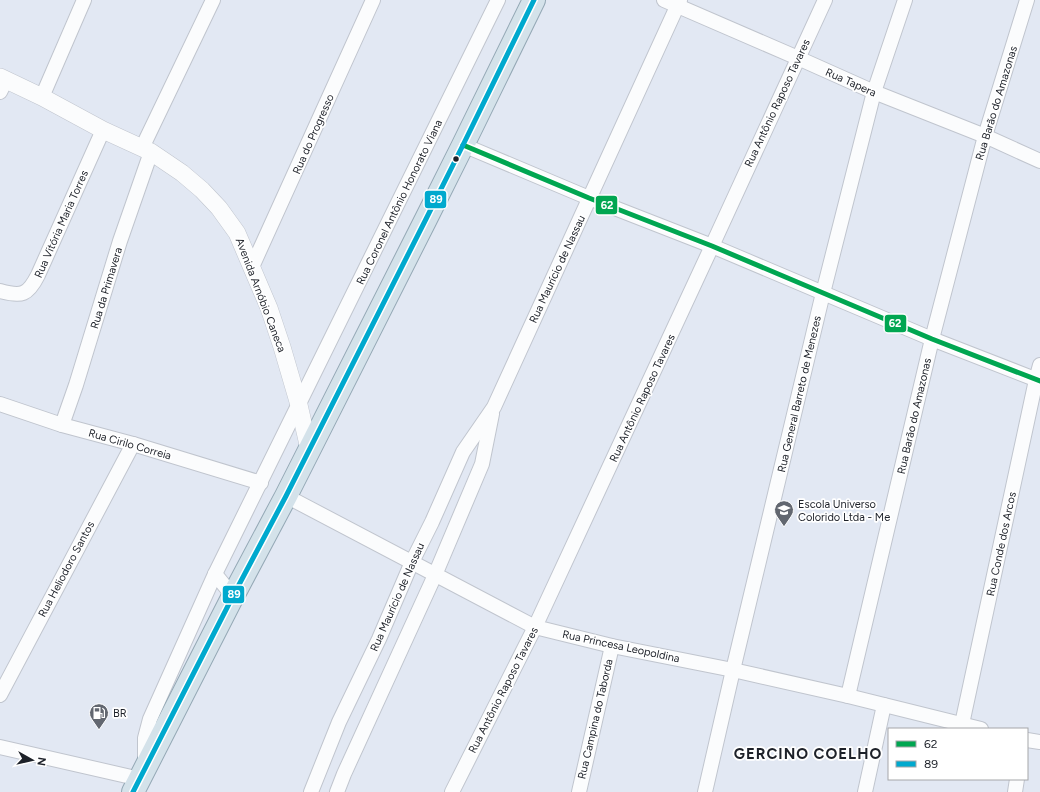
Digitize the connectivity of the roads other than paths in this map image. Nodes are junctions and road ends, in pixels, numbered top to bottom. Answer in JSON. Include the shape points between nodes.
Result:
{"nodes":[{"id":1,"x":84,"y":0,"type":"edge"},
{"id":2,"x":213,"y":0,"type":"edge"},
{"id":3,"x":373,"y":0,"type":"edge"},
{"id":4,"x":498,"y":0,"type":"edge"},
{"id":5,"x":534,"y":0,"type":"edge"},
{"id":6,"x":664,"y":0,"type":"edge"},
{"id":7,"x":825,"y":0,"type":"edge"},
{"id":8,"x":904,"y":0,"type":"edge"},
{"id":9,"x":1027,"y":0,"type":"edge"},
{"id":10,"x":679,"y":3,"type":"edge"},
{"id":11,"x":798,"y":58,"type":"junction"},
{"id":12,"x":2,"y":83,"type":"edge"},
{"id":13,"x":874,"y":92,"type":"junction"},
{"id":14,"x":42,"y":97,"type":"junction"},
{"id":15,"x":103,"y":130,"type":"junction"},
{"id":16,"x":985,"y":136,"type":"junction"},
{"id":17,"x":463,"y":145,"type":"junction"},
{"id":18,"x":146,"y":150,"type":"junction"},
{"id":19,"x":1040,"y":161,"type":"edge"},
{"id":20,"x":590,"y":198,"type":"junction"},
{"id":21,"x":712,"y":246,"type":"junction"},
{"id":22,"x":252,"y":267,"type":"junction"},
{"id":23,"x":0,"y":291,"type":"edge"},
{"id":24,"x":823,"y":292,"type":"junction"},
{"id":25,"x":932,"y":339,"type":"junction"},
{"id":26,"x":1040,"y":365,"type":"edge"},
{"id":27,"x":1038,"y":380,"type":"edge"},
{"id":28,"x":299,"y":405,"type":"junction"},
{"id":29,"x":1,"y":407,"type":"edge"},
{"id":30,"x":494,"y":407,"type":"junction"},
{"id":31,"x":62,"y":425,"type":"junction"},
{"id":32,"x":133,"y":444,"type":"junction"},
{"id":33,"x":309,"y":449,"type":"junction"},
{"id":34,"x":260,"y":483,"type":"junction"},
{"id":35,"x":286,"y":496,"type":"junction"},
{"id":36,"x":412,"y":562,"type":"junction"},
{"id":37,"x":216,"y":574,"type":"junction"},
{"id":38,"x":435,"y":575,"type":"junction"},
{"id":39,"x":233,"y":596,"type":"junction"},
{"id":40,"x":535,"y":627,"type":"junction"},
{"id":41,"x":612,"y":646,"type":"junction"},
{"id":42,"x":733,"y":670,"type":"junction"},
{"id":43,"x":0,"y":695,"type":"edge"},
{"id":44,"x":848,"y":696,"type":"junction"},
{"id":45,"x":884,"y":705,"type":"junction"},
{"id":46,"x":962,"y":724,"type":"junction"},
{"id":47,"x":977,"y":728,"type":"edge"},
{"id":48,"x":1028,"y":740,"type":"edge"},
{"id":49,"x":1040,"y":742,"type":"edge"},
{"id":50,"x":0,"y":747,"type":"edge"},
{"id":51,"x":139,"y":780,"type":"edge"},
{"id":52,"x":1017,"y":780,"type":"edge"},
{"id":53,"x":311,"y":792,"type":"edge"},
{"id":54,"x":337,"y":792,"type":"edge"},
{"id":55,"x":452,"y":792,"type":"edge"},
{"id":56,"x":579,"y":792,"type":"edge"},
{"id":57,"x":705,"y":792,"type":"edge"},
{"id":58,"x":865,"y":792,"type":"edge"},
{"id":59,"x":1014,"y":792,"type":"edge"}],
"edges":[{"from":1,"to":14,"type":"street"},
{"from":2,"to":18,"type":"street","name":"Rua da Primavera"},
{"from":3,"to":22,"type":"street","name":"Rua do Progresso"},
{"from":4,"to":28,"type":"street","name":"Rua Coronel Antônio Honorato Viana"},
{"from":5,"to":17,"type":"highway"},
{"from":6,"to":10,"type":"street","name":"Rua Tapera"},
{"from":7,"to":11,"type":"street","name":"Rua Antônio Raposo Tavares"},
{"from":8,"to":13,"type":"street","name":"Rua General Barreto de Menezes"},
{"from":9,"to":16,"type":"street","name":"Rua Barão do Amazonas"},
{"from":10,"to":11,"type":"street","name":"Rua Tapera"},
{"from":10,"to":20,"type":"street","name":"Rua Maurício de Nassau"},
{"from":11,"to":13,"type":"street","name":"Rua Tapera"},
{"from":11,"to":21,"type":"street","name":"Rua Antônio Raposo Tavares"},
{"from":12,"to":14,"type":"street","name":"Avenida Arnóbio Caneca"},
{"from":13,"to":16,"type":"street","name":"Rua Tapera"},
{"from":13,"to":24,"type":"street","name":"Rua General Barreto de Menezes"},
{"from":14,"to":15,"type":"street","name":"Avenida Arnóbio Caneca"},
{"from":15,"to":18,"type":"street","name":"Avenida Arnóbio Caneca"},
{"from":15,"to":23,"type":"street","name":"Rua Vitória Maria Torres","via":[[33,285],[22,294]]},
{"from":16,"to":19,"type":"street","name":"Rua Tapera"},
{"from":16,"to":25,"type":"street","name":"Rua Barão do Amazonas"},
{"from":17,"to":20,"type":"street"},
{"from":17,"to":33,"type":"highway"},
{"from":18,"to":22,"type":"street","name":"Avenida Arnóbio Caneca","via":[[182,173],[219,208],[237,233]]},
{"from":18,"to":31,"type":"street","name":"Rua da Primavera","via":[[120,242]]},
{"from":20,"to":21,"type":"street"},
{"from":20,"to":30,"type":"street","name":"Rua Maurício de Nassau"},
{"from":21,"to":24,"type":"street"},
{"from":21,"to":40,"type":"street","name":"Rua Antônio Raposo Tavares"},
{"from":22,"to":28,"type":"street","name":"Avenida Arnóbio Caneca","via":[[269,308]]},
{"from":24,"to":25,"type":"street"},
{"from":24,"to":42,"type":"street","name":"Rua General Barreto de Menezes"},
{"from":25,"to":27,"type":"street"},
{"from":25,"to":44,"type":"street","name":"Rua Barão do Amazonas"},
{"from":26,"to":27,"type":"street","name":"Rua Conde dos Arcos"},
{"from":27,"to":46,"type":"street","name":"Rua Conde dos Arcos"},
{"from":28,"to":33,"type":"street","name":"Avenida Arnóbio Caneca"},
{"from":28,"to":34,"type":"street","name":"Rua Coronel Antônio Honorato Viana"},
{"from":29,"to":31,"type":"street","name":"Rua Cirilo Correia"},
{"from":30,"to":36,"type":"street","name":"Rua Maurício de Nassau","via":[[463,452]]},
{"from":30,"to":38,"type":"street","name":"Rua Maurício de Nassau","via":[[482,464]]},
{"from":31,"to":32,"type":"street","name":"Rua Cirilo Correia"},
{"from":32,"to":34,"type":"street","name":"Rua Cirilo Correia"},
{"from":32,"to":43,"type":"street","name":"Rua Heliodoro Santos"},
{"from":33,"to":35,"type":"highway"},
{"from":34,"to":37,"type":"street","name":"Rua Coronel Antônio Honorato Viana"},
{"from":35,"to":36,"type":"street","name":"Rua Princesa Leopoldina"},
{"from":35,"to":39,"type":"highway"},
{"from":36,"to":38,"type":"street","name":"Rua Princesa Leopoldina"},
{"from":36,"to":53,"type":"street","name":"Rua Maurício de Nassau","via":[[339,722]]},
{"from":37,"to":39,"type":"street"},
{"from":37,"to":51,"type":"street","name":"Rua Coronel Antônio Honorato Viana","via":[[150,719]]},
{"from":38,"to":40,"type":"street","name":"Rua Princesa Leopoldina"},
{"from":38,"to":54,"type":"street","name":"Rua Maurício de Nassau"},
{"from":39,"to":51,"type":"highway"},
{"from":40,"to":41,"type":"street","name":"Rua Princesa Leopoldina"},
{"from":40,"to":55,"type":"street","name":"Rua Antônio Raposo Tavares"},
{"from":41,"to":42,"type":"street","name":"Rua Princesa Leopoldina"},
{"from":41,"to":56,"type":"street","name":"Rua Campina do Taborda"},
{"from":42,"to":44,"type":"street","name":"Rua Princesa Leopoldina"},
{"from":42,"to":57,"type":"street","name":"Rua General Barreto de Menezes"},
{"from":44,"to":45,"type":"street","name":"Rua Princesa Leopoldina"},
{"from":45,"to":46,"type":"street","name":"Rua Princesa Leopoldina"},
{"from":45,"to":58,"type":"street"},
{"from":46,"to":47,"type":"street","name":"Rua Princesa Leopoldina"},
{"from":48,"to":49,"type":"street"},
{"from":50,"to":51,"type":"street"},
{"from":52,"to":59,"type":"street"}]}
